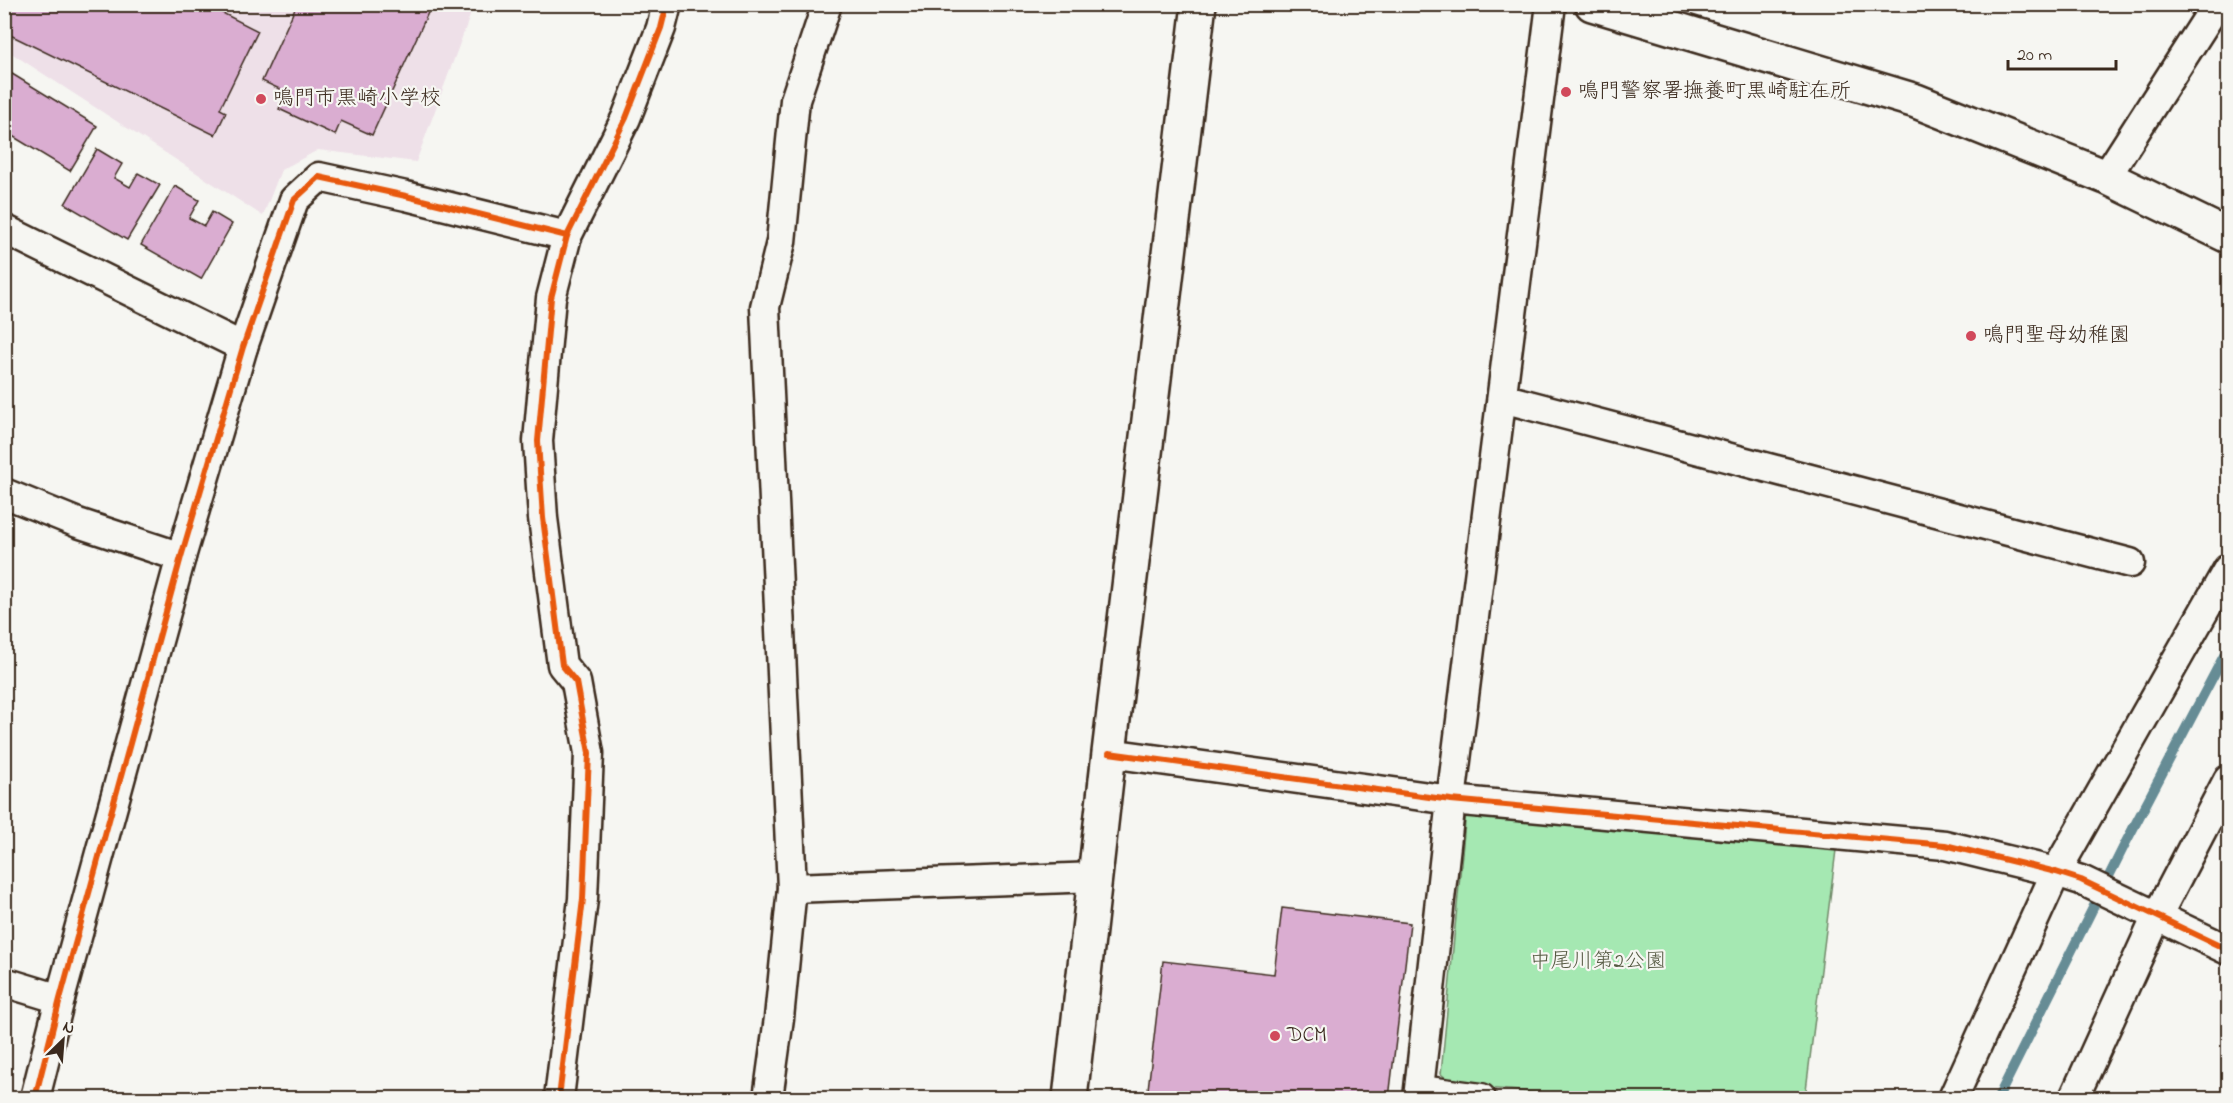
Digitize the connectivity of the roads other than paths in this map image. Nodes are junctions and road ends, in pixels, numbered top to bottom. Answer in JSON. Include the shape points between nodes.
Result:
{"nodes":[{"id":1,"x":667,"y":4,"type":"edge"},
{"id":2,"x":827,"y":4,"type":"edge"},
{"id":3,"x":1199,"y":4,"type":"edge"},
{"id":4,"x":1551,"y":4,"type":"edge"},
{"id":5,"x":1592,"y":4,"type":"edge"},
{"id":6,"x":2217,"y":4,"type":"edge"},
{"id":7,"x":2106,"y":177,"type":"junction"},
{"id":8,"x":4,"y":228,"type":"edge"},
{"id":9,"x":567,"y":236,"type":"junction"},
{"id":10,"x":2229,"y":236,"type":"edge"},
{"id":11,"x":243,"y":346,"type":"junction"},
{"id":12,"x":1502,"y":398,"type":"junction"},
{"id":13,"x":4,"y":493,"type":"edge"},
{"id":14,"x":182,"y":557,"type":"junction"},
{"id":15,"x":2130,"y":563,"type":"dead end"},
{"id":16,"x":2229,"y":568,"type":"edge"},
{"id":17,"x":1108,"y":753,"type":"junction"},
{"id":18,"x":2229,"y":780,"type":"edge"},
{"id":19,"x":1451,"y":800,"type":"junction"},
{"id":20,"x":2069,"y":876,"type":"junction"},
{"id":21,"x":1096,"y":877,"type":"junction"},
{"id":22,"x":792,"y":888,"type":"junction"},
{"id":23,"x":2157,"y":916,"type":"junction"},
{"id":24,"x":2229,"y":950,"type":"edge"},
{"id":25,"x":4,"y":982,"type":"edge"},
{"id":26,"x":60,"y":999,"type":"junction"},
{"id":27,"x":1419,"y":1094,"type":"edge"},
{"id":28,"x":35,"y":1098,"type":"edge"},
{"id":29,"x":559,"y":1098,"type":"edge"},
{"id":30,"x":768,"y":1098,"type":"edge"},
{"id":31,"x":1070,"y":1098,"type":"edge"},
{"id":32,"x":1481,"y":1098,"type":"edge"},
{"id":33,"x":1953,"y":1098,"type":"edge"},
{"id":34,"x":2074,"y":1098,"type":"edge"}],
"edges":[{"from":1,"to":9,"type":"street","via":[[626,118]]},
{"from":2,"to":22,"type":"street","via":[[795,100],[780,242],[765,307]]},
{"from":3,"to":17,"type":"street"},
{"from":4,"to":12,"type":"street"},
{"from":5,"to":7,"type":"street","via":[[1916,101]]},
{"from":6,"to":7,"type":"street"},
{"from":7,"to":10,"type":"street"},
{"from":8,"to":11,"type":"street"},
{"from":9,"to":11,"type":"street","via":[[319,177],[294,200]]},
{"from":9,"to":29,"type":"street","via":[[551,298],[538,441],[543,518],[562,665],[576,682],[588,753],[582,899]]},
{"from":11,"to":14,"type":"street"},
{"from":12,"to":15,"type":"street"},
{"from":12,"to":19,"type":"street"},
{"from":13,"to":14,"type":"street","via":[[78,523]]},
{"from":14,"to":26,"type":"street"},
{"from":16,"to":20,"type":"street"},
{"from":17,"to":19,"type":"street"},
{"from":17,"to":21,"type":"street"},
{"from":18,"to":23,"type":"street"},
{"from":19,"to":20,"type":"street","via":[[1945,845]]},
{"from":19,"to":27,"type":"street"},
{"from":20,"to":23,"type":"street"},
{"from":20,"to":33,"type":"street"},
{"from":21,"to":22,"type":"street"},
{"from":21,"to":31,"type":"street"},
{"from":22,"to":30,"type":"street"},
{"from":23,"to":24,"type":"street"},
{"from":23,"to":34,"type":"street"},
{"from":25,"to":26,"type":"street"},
{"from":26,"to":28,"type":"street"},
{"from":27,"to":32,"type":"street"}]}
